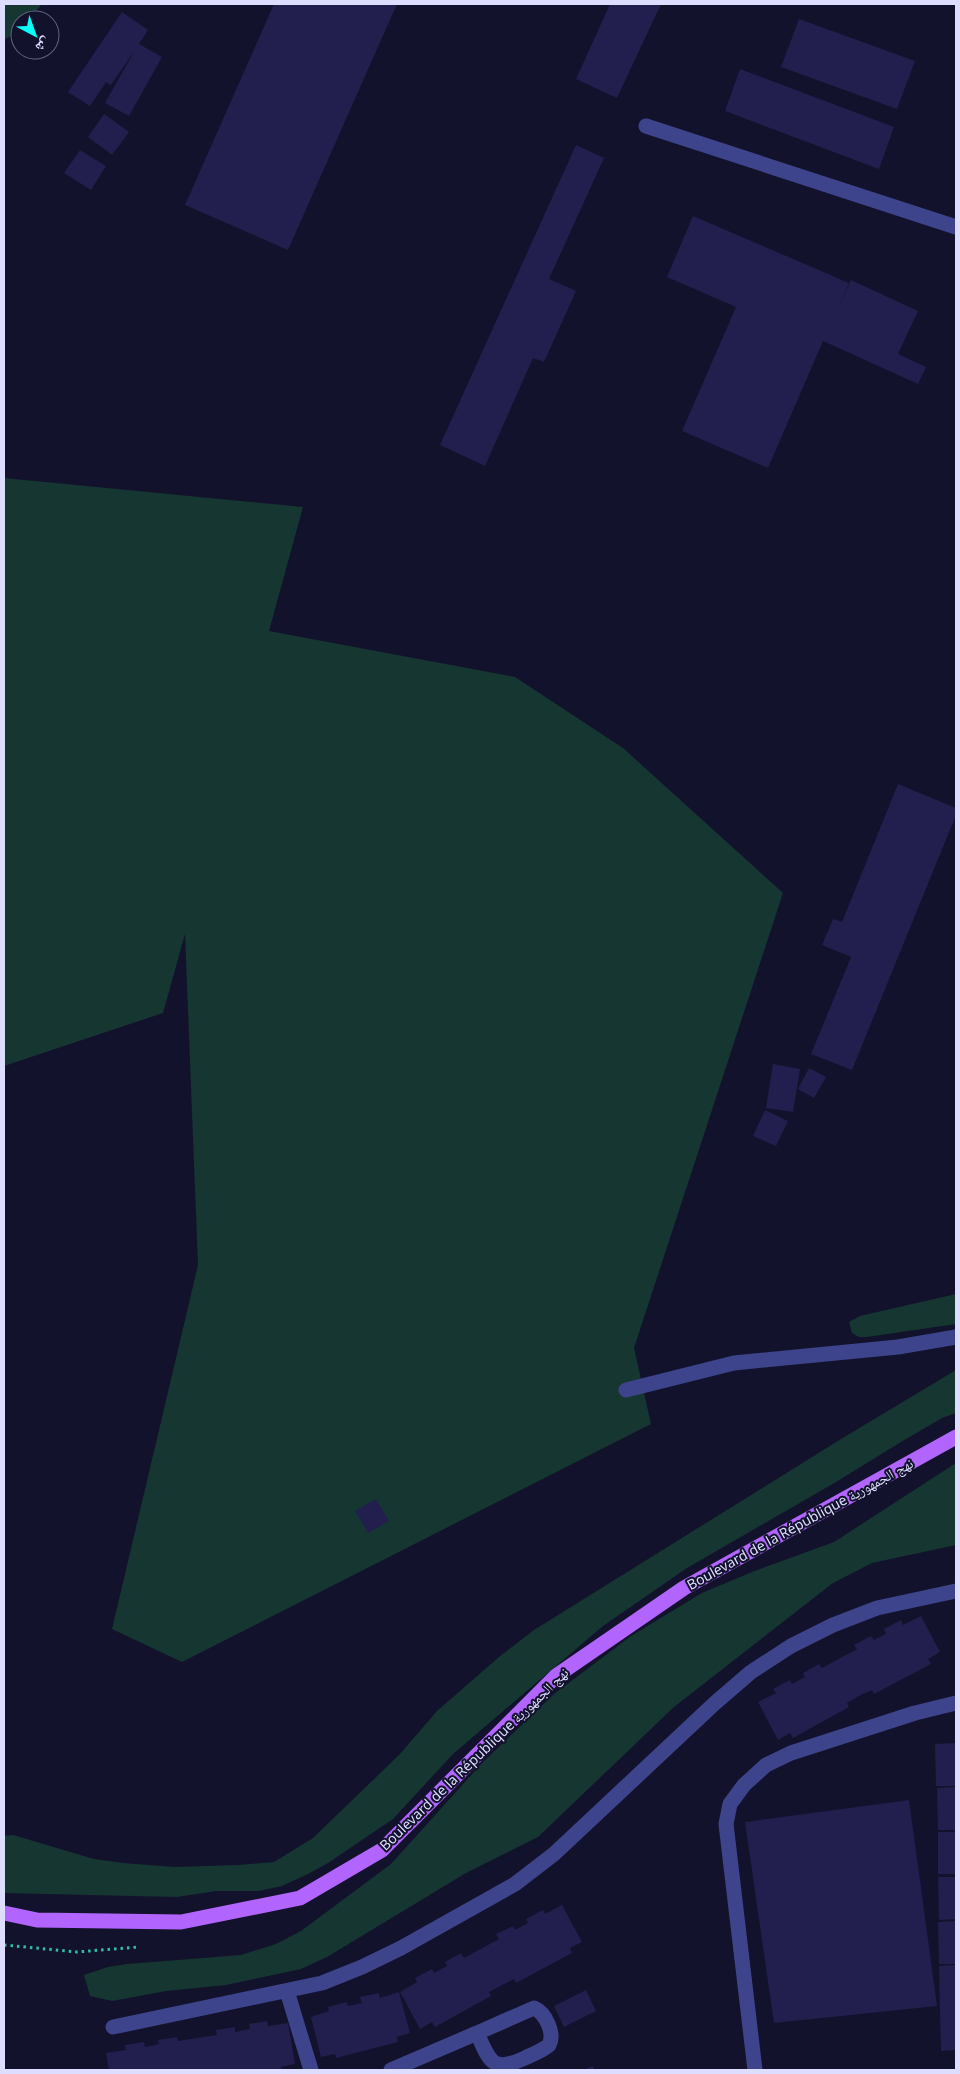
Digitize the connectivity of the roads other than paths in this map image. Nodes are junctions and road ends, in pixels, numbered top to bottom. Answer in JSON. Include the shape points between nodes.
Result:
{"nodes":[{"id":1,"x":646,"y":126,"type":"dead end"},
{"id":2,"x":956,"y":227,"type":"edge"},
{"id":3,"x":956,"y":1337,"type":"edge"},
{"id":4,"x":626,"y":1390,"type":"dead end"},
{"id":5,"x":956,"y":1437,"type":"edge"},
{"id":6,"x":956,"y":1591,"type":"edge"},
{"id":7,"x":956,"y":1703,"type":"edge"},
{"id":8,"x":4,"y":1913,"type":"edge"},
{"id":9,"x":288,"y":1991,"type":"junction"},
{"id":10,"x":113,"y":2027,"type":"dead end"},
{"id":11,"x":477,"y":2034,"type":"junction"},
{"id":12,"x":311,"y":2070,"type":"edge"},
{"id":13,"x":392,"y":2070,"type":"edge"},
{"id":14,"x":756,"y":2070,"type":"edge"}],
"edges":[{"from":1,"to":2,"type":"street"},
{"from":3,"to":4,"type":"street","via":[[898,1347],[734,1363]]},
{"from":5,"to":8,"type":"main road","name":"Boulevard de la République نهج الجمهورية","via":[[684,1588],[564,1671],[382,1850],[300,1898],[181,1922],[37,1920]]},
{"from":6,"to":9,"type":"street","via":[[877,1608],[791,1646],[751,1672],[554,1854],[515,1884],[362,1967],[322,1983]]},
{"from":7,"to":14,"type":"street","via":[[792,1753],[766,1765],[744,1785],[730,1804],[726,1824]]},
{"from":9,"to":10,"type":"street"},
{"from":9,"to":12,"type":"street"},
{"from":11,"to":11,"type":"street","via":[[488,2056],[501,2065],[546,2048],[552,2038],[542,2013],[534,2008]]},
{"from":11,"to":13,"type":"street"}]}
